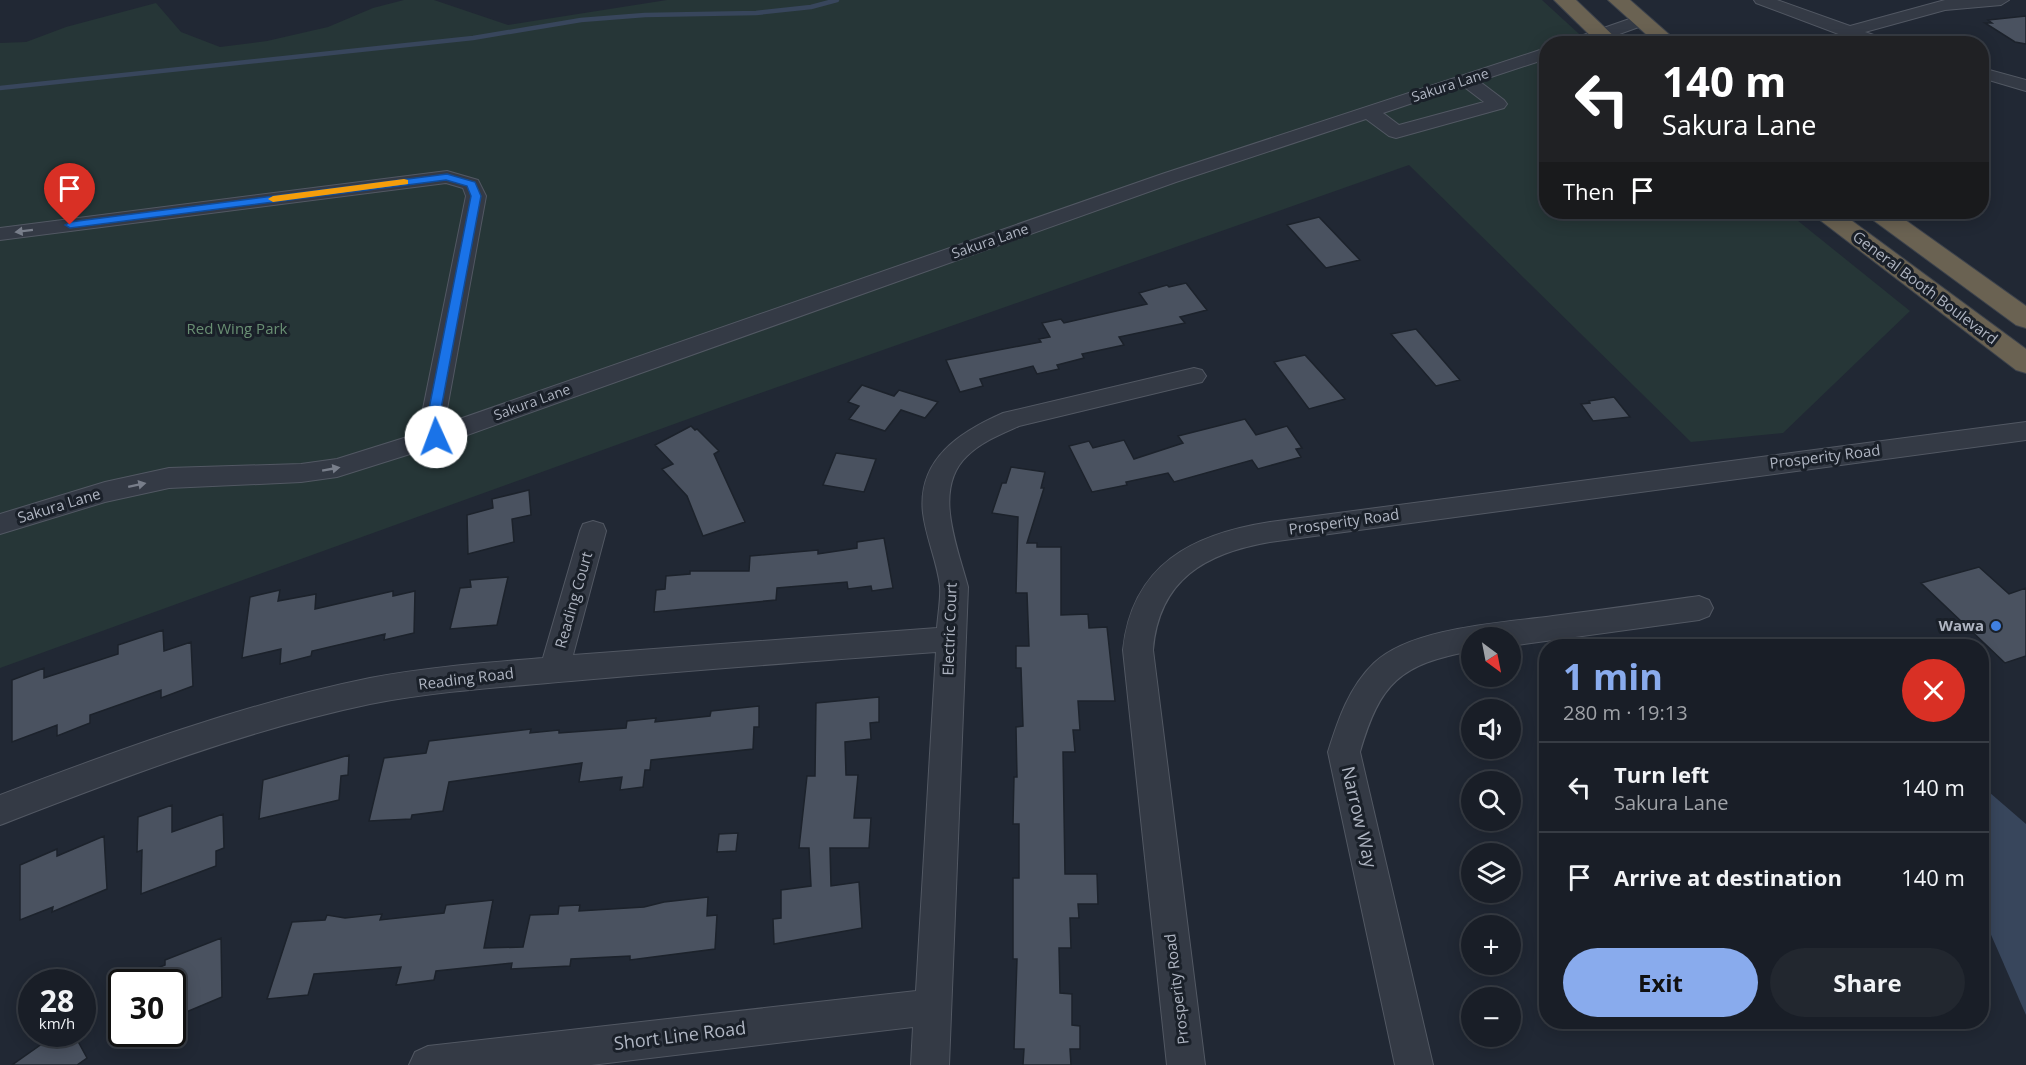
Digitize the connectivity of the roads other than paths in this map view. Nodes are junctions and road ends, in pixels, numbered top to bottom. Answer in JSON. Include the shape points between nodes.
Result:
{"nodes":[{"id":1,"x":1564,"y":0,"type":"edge"},
{"id":2,"x":1618,"y":0,"type":"edge"},
{"id":3,"x":1762,"y":0,"type":"edge"},
{"id":4,"x":2001,"y":0,"type":"edge"},
{"id":5,"x":1641,"y":20,"type":"junction"},
{"id":6,"x":1849,"y":32,"type":"junction"},
{"id":7,"x":1603,"y":36,"type":"edge"},
{"id":8,"x":1612,"y":36,"type":"edge"},
{"id":9,"x":1660,"y":36,"type":"edge"},
{"id":10,"x":1860,"y":36,"type":"edge"},
{"id":11,"x":1539,"y":55,"type":"edge"},
{"id":12,"x":1989,"y":76,"type":"edge"},
{"id":13,"x":1466,"y":80,"type":"junction"},
{"id":14,"x":2026,"y":86,"type":"edge"},
{"id":15,"x":1369,"y":112,"type":"junction"},
{"id":16,"x":1834,"y":219,"type":"edge"},
{"id":17,"x":1889,"y":219,"type":"edge"},
{"id":18,"x":1891,"y":219,"type":"edge"},
{"id":19,"x":0,"y":234,"type":"edge"},
{"id":20,"x":2026,"y":307,"type":"edge"},
{"id":21,"x":2026,"y":319,"type":"edge"},
{"id":22,"x":2026,"y":363,"type":"edge"},
{"id":23,"x":1194,"y":376,"type":"dead end"},
{"id":24,"x":2026,"y":431,"type":"edge"},
{"id":25,"x":436,"y":437,"type":"junction"},
{"id":26,"x":0,"y":524,"type":"edge"},
{"id":27,"x":593,"y":531,"type":"dead end"},
{"id":28,"x":1699,"y":608,"type":"dead end"},
{"id":29,"x":1521,"y":632,"type":"edge"},
{"id":30,"x":950,"y":639,"type":"junction"},
{"id":31,"x":1461,"y":641,"type":"edge"},
{"id":32,"x":554,"y":670,"type":"junction"},
{"id":33,"x":0,"y":810,"type":"edge"},
{"id":34,"x":932,"y":1007,"type":"junction"},
{"id":35,"x":429,"y":1065,"type":"edge"},
{"id":36,"x":930,"y":1065,"type":"edge"},
{"id":37,"x":1186,"y":1065,"type":"edge"},
{"id":38,"x":1414,"y":1065,"type":"edge"}],
"edges":[{"from":1,"to":7,"type":"highway"},
{"from":2,"to":5,"type":"highway"},
{"from":3,"to":6,"type":"street"},
{"from":4,"to":6,"type":"street","via":[[1945,5]]},
{"from":5,"to":8,"type":"street"},
{"from":5,"to":9,"type":"highway"},
{"from":6,"to":10,"type":"street"},
{"from":11,"to":13,"type":"street","name":"Sakura Lane"},
{"from":12,"to":14,"type":"street"},
{"from":13,"to":15,"type":"street","name":"Sakura Lane"},
{"from":13,"to":15,"type":"street","via":[[1498,104],[1396,132]]},
{"from":15,"to":25,"type":"street","name":"Sakura Lane","via":[[1024,228]]},
{"from":16,"to":22,"type":"highway","name":"General Booth Boulevard"},
{"from":17,"to":21,"type":"highway"},
{"from":18,"to":20,"type":"highway"},
{"from":25,"to":19,"type":"street","one_way":true,"via":[[435,409],[476,196],[471,184],[447,177]]},
{"from":23,"to":30,"type":"street","name":"Electric Court","via":[[1012,419],[957,450],[939,478],[936,512],[954,587]]},
{"from":24,"to":37,"type":"street","name":"Prosperity Road","via":[[1304,527],[1219,542],[1184,560],[1164,581],[1140,624],[1138,650]]},
{"from":26,"to":25,"type":"street","name":"Sakura Lane","one_way":true,"via":[[105,492],[170,478],[337,468]]},
{"from":27,"to":32,"type":"street","name":"Reading Court"},
{"from":28,"to":29,"type":"street"},
{"from":30,"to":32,"type":"street","name":"Reading Road"},
{"from":30,"to":34,"type":"street","name":"Electric Court"},
{"from":31,"to":38,"type":"street","name":"Narrow Way","via":[[1416,651],[1387,668],[1365,693],[1344,752]]},
{"from":32,"to":33,"type":"street","name":"Reading Road","via":[[470,676],[372,691],[283,711],[118,764]]},
{"from":34,"to":35,"type":"street","name":"Short Line Road"},
{"from":34,"to":36,"type":"street","name":"Electric Court"}]}
